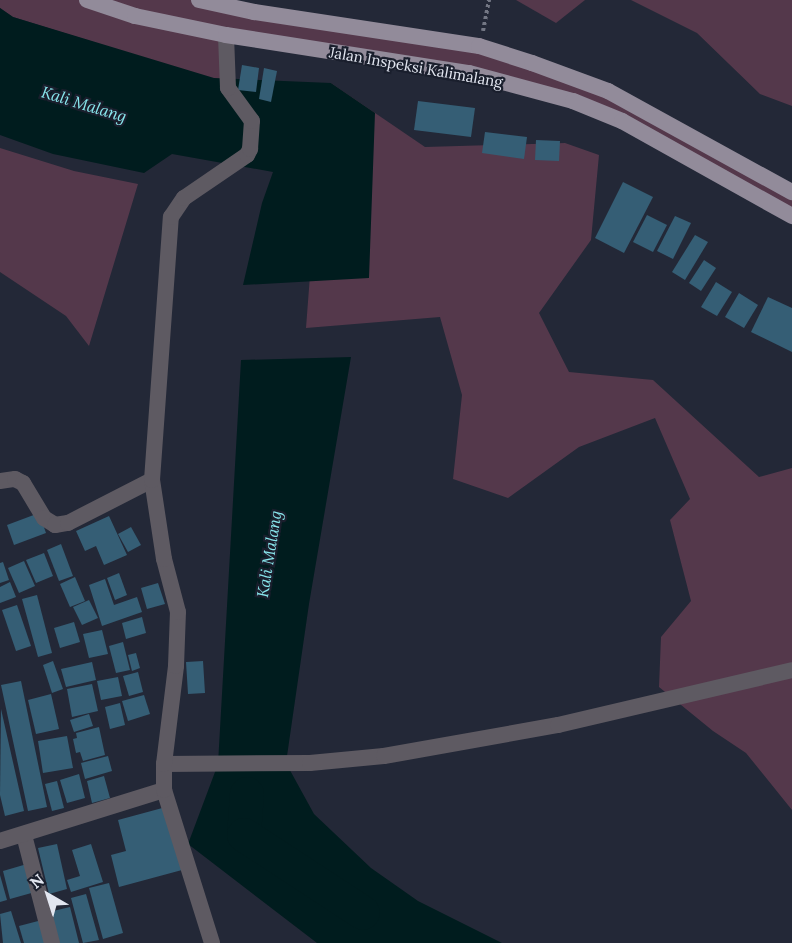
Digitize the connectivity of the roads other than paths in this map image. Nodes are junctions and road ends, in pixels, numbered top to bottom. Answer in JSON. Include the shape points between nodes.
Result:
{"nodes":[{"id":1,"x":87,"y":0,"type":"edge"},
{"id":2,"x":199,"y":0,"type":"edge"},
{"id":3,"x":226,"y":35,"type":"junction"},
{"id":4,"x":792,"y":192,"type":"edge"},
{"id":5,"x":792,"y":216,"type":"edge"},
{"id":6,"x":152,"y":480,"type":"junction"},
{"id":7,"x":0,"y":481,"type":"edge"},
{"id":8,"x":792,"y":670,"type":"edge"},
{"id":9,"x":170,"y":764,"type":"junction"},
{"id":10,"x":164,"y":790,"type":"junction"},
{"id":11,"x":24,"y":835,"type":"junction"},
{"id":12,"x":0,"y":841,"type":"edge"},
{"id":13,"x":52,"y":943,"type":"edge"},
{"id":14,"x":212,"y":943,"type":"edge"}],
"edges":[{"from":1,"to":3,"type":"main road","name":"Jalan Inspeksi Kalimalang"},
{"from":2,"to":4,"type":"main road","name":"Jalan Inspeksi Kalimalang","via":[[479,46],[608,91]]},
{"from":3,"to":5,"type":"main road","name":"Jalan Inspeksi Kalimalang","via":[[403,61],[522,86],[599,111]]},
{"from":3,"to":6,"type":"street","via":[[228,88],[252,121],[252,134],[248,155],[178,204],[171,217]]},
{"from":6,"to":7,"type":"street","via":[[68,524],[55,525],[44,518],[23,483],[15,479]]},
{"from":6,"to":9,"type":"street","via":[[164,559],[178,612]]},
{"from":8,"to":9,"type":"street","via":[[547,727],[384,756],[310,763]]},
{"from":9,"to":10,"type":"street"},
{"from":10,"to":11,"type":"street"},
{"from":10,"to":14,"type":"street"},
{"from":11,"to":12,"type":"street"},
{"from":11,"to":13,"type":"street"}]}
